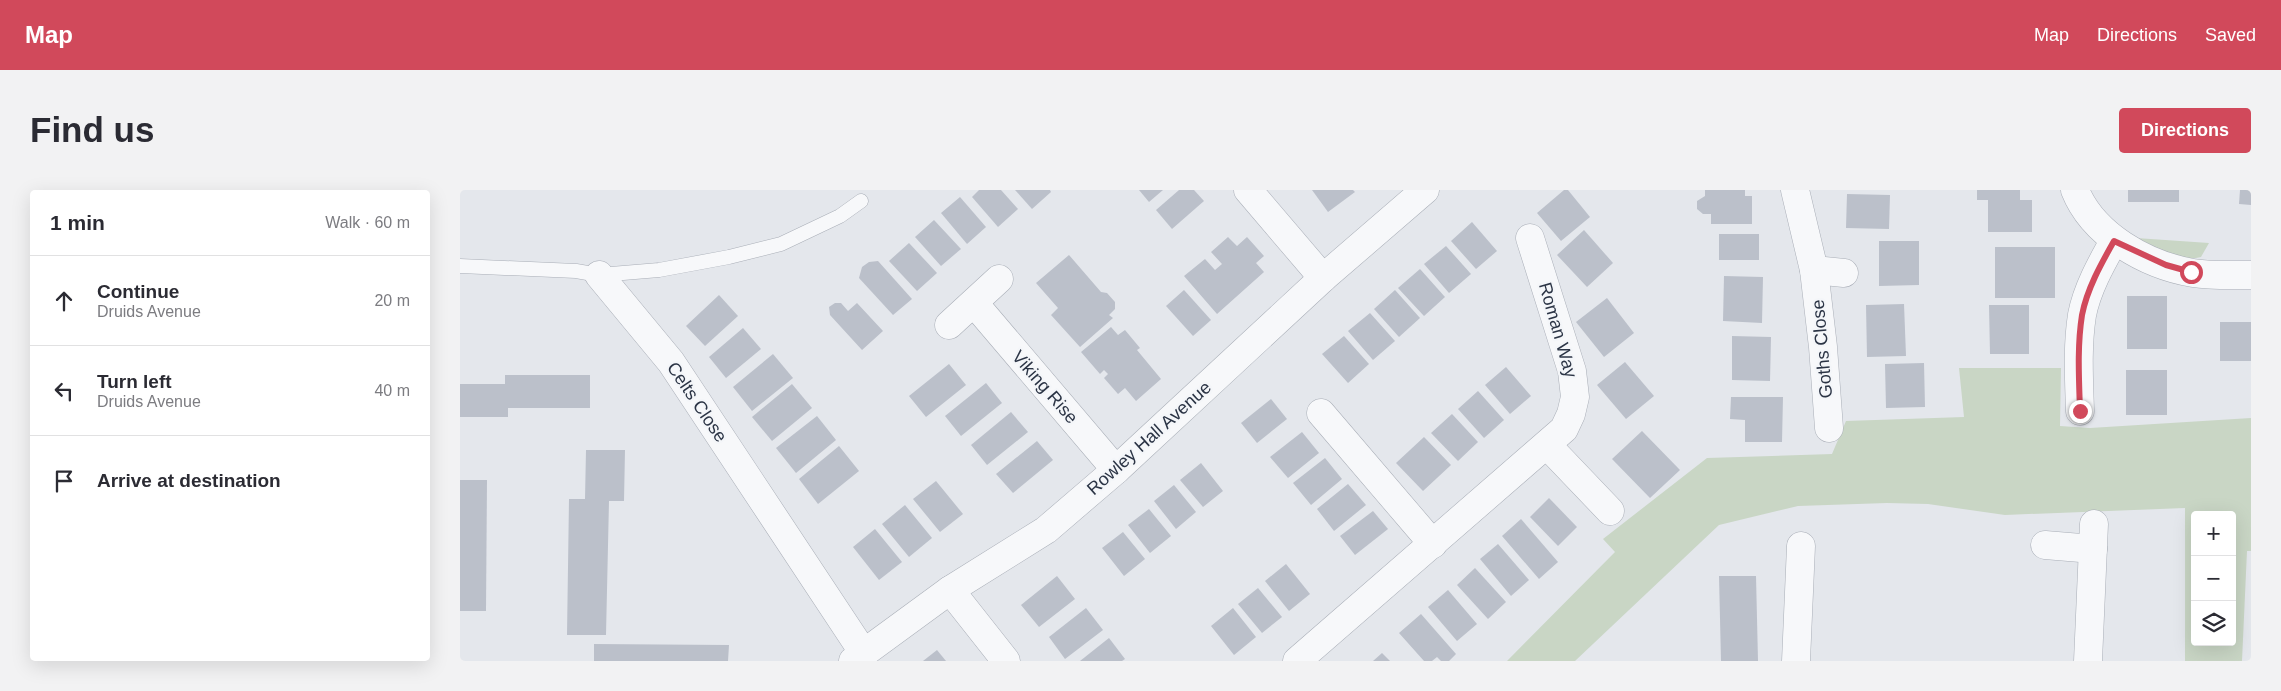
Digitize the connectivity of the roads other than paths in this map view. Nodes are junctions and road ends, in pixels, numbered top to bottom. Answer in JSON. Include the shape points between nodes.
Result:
{"nodes":[{"id":1,"x":1248,"y":190,"type":"edge"},
{"id":2,"x":1425,"y":190,"type":"edge"},
{"id":3,"x":1795,"y":190,"type":"edge"},
{"id":4,"x":2074,"y":190,"type":"edge"},
{"id":5,"x":861,"y":201,"type":"dead end"},
{"id":6,"x":1530,"y":238,"type":"dead end"},
{"id":7,"x":2114,"y":241,"type":"junction"},
{"id":8,"x":460,"y":266,"type":"edge"},
{"id":9,"x":1814,"y":270,"type":"junction"},
{"id":10,"x":1844,"y":274,"type":"dead end"},
{"id":11,"x":599,"y":275,"type":"junction"},
{"id":12,"x":2251,"y":275,"type":"edge"},
{"id":13,"x":1324,"y":278,"type":"junction"},
{"id":14,"x":999,"y":279,"type":"dead end"},
{"id":15,"x":974,"y":304,"type":"junction"},
{"id":16,"x":949,"y":325,"type":"dead end"},
{"id":17,"x":2080,"y":411,"type":"dead end"},
{"id":18,"x":1321,"y":413,"type":"dead end"},
{"id":19,"x":1828,"y":428,"type":"dead end"},
{"id":20,"x":1547,"y":445,"type":"junction"},
{"id":21,"x":1116,"y":470,"type":"junction"},
{"id":22,"x":1610,"y":511,"type":"dead end"},
{"id":23,"x":1433,"y":544,"type":"junction"},
{"id":24,"x":2045,"y":545,"type":"dead end"},
{"id":25,"x":1800,"y":546,"type":"dead end"},
{"id":26,"x":950,"y":590,"type":"junction"},
{"id":27,"x":858,"y":657,"type":"edge"},
{"id":28,"x":1006,"y":661,"type":"edge"},
{"id":29,"x":1297,"y":661,"type":"edge"},
{"id":30,"x":1796,"y":661,"type":"edge"},
{"id":31,"x":2088,"y":661,"type":"edge"}],
"edges":[{"from":1,"to":13,"type":"street"},
{"from":2,"to":13,"type":"street","name":"Rowley Hall Avenue"},
{"from":3,"to":9,"type":"street","name":"Goths Close"},
{"from":4,"to":7,"type":"street","via":[[2088,216]]},
{"from":5,"to":11,"type":"lane","via":[[840,216],[781,244],[659,270]]},
{"from":6,"to":20,"type":"street","name":"Roman Way","via":[[1572,371],[1575,397],[1564,429]]},
{"from":7,"to":12,"type":"street","via":[[2166,265],[2191,272]]},
{"from":7,"to":17,"type":"street","via":[[2090,289],[2082,314]]},
{"from":8,"to":11,"type":"lane","via":[[576,271]]},
{"from":9,"to":10,"type":"street"},
{"from":9,"to":19,"type":"street","name":"Goths Close"},
{"from":11,"to":27,"type":"street","name":"Celts Close","via":[[671,362]]},
{"from":13,"to":21,"type":"street","name":"Rowley Hall Avenue"},
{"from":14,"to":15,"type":"street"},
{"from":15,"to":16,"type":"street"},
{"from":15,"to":21,"type":"street","name":"Viking Rise"},
{"from":18,"to":23,"type":"street"},
{"from":20,"to":22,"type":"street"},
{"from":20,"to":23,"type":"street","name":"Roman Way"},
{"from":21,"to":26,"type":"street","name":"Rowley Hall Avenue","via":[[1046,530]]},
{"from":23,"to":29,"type":"street","name":"Roman Way"},
{"from":24,"to":31,"type":"street","via":[[2093,537]]},
{"from":25,"to":30,"type":"street"},
{"from":26,"to":27,"type":"street","name":"Rowley Hall Avenue"},
{"from":26,"to":28,"type":"street"}]}
